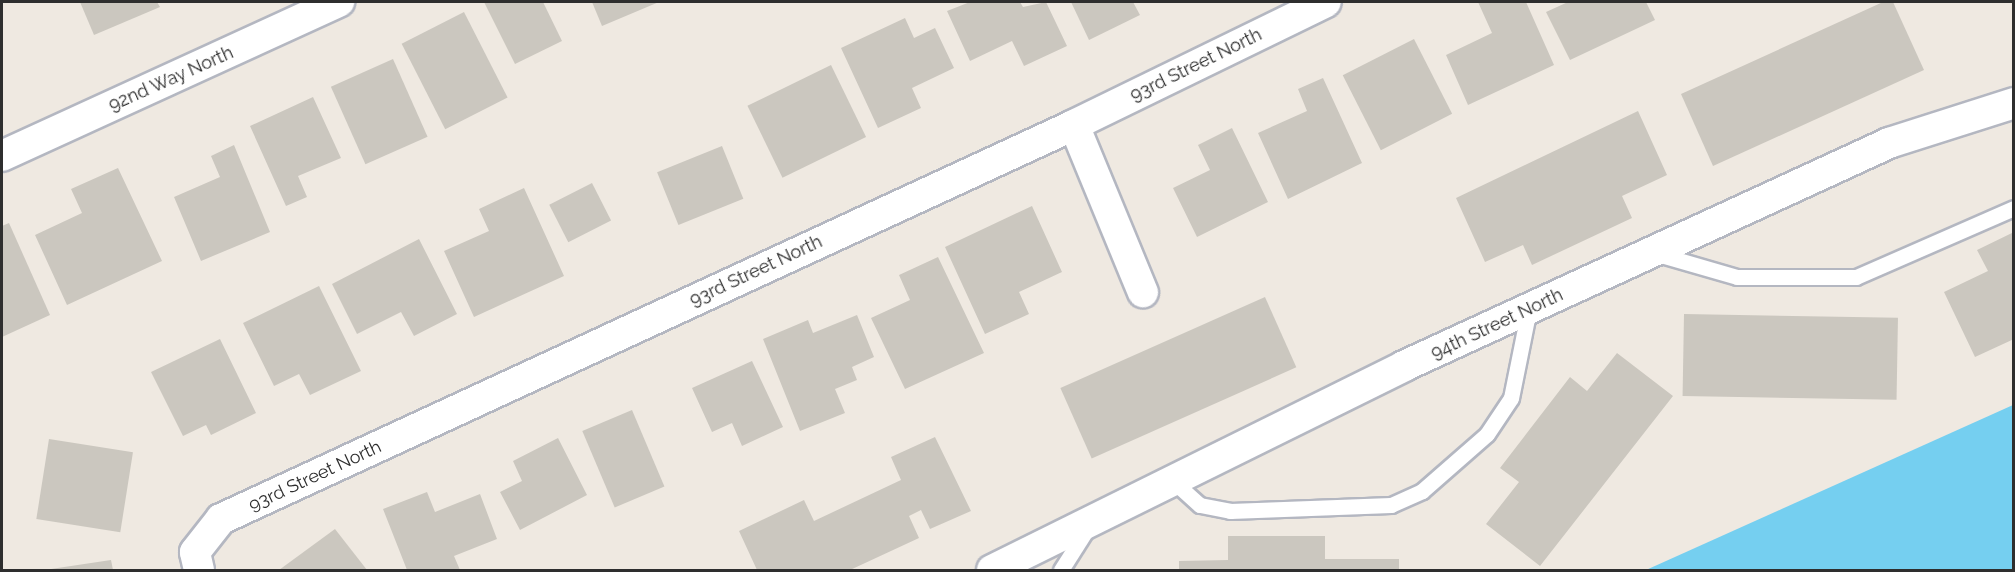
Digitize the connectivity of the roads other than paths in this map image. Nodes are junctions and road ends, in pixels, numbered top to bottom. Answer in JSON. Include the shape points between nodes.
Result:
{"nodes":[{"id":1,"x":339,"y":2,"type":"edge"},
{"id":2,"x":1326,"y":2,"type":"edge"},
{"id":3,"x":2013,"y":103,"type":"edge"},
{"id":4,"x":1074,"y":125,"type":"junction"},
{"id":5,"x":2,"y":156,"type":"edge"},
{"id":6,"x":2013,"y":208,"type":"edge"},
{"id":7,"x":1653,"y":252,"type":"junction"},
{"id":8,"x":1143,"y":292,"type":"dead end"},
{"id":9,"x":1529,"y":309,"type":"junction"},
{"id":10,"x":1173,"y":481,"type":"junction"},
{"id":11,"x":1092,"y":521,"type":"junction"},
{"id":12,"x":197,"y":561,"type":"edge"},
{"id":13,"x":992,"y":570,"type":"edge"},
{"id":14,"x":1061,"y":570,"type":"edge"}],
"edges":[{"from":1,"to":5,"type":"street","name":"92nd Way North"},
{"from":2,"to":4,"type":"street","name":"93rd Street North"},
{"from":3,"to":7,"type":"street","name":"94th Street North","via":[[1889,143]]},
{"from":4,"to":8,"type":"street"},
{"from":4,"to":12,"type":"street","name":"93rd Street North","via":[[221,519]]},
{"from":6,"to":7,"type":"lane","via":[[1856,277],[1737,277]]},
{"from":7,"to":9,"type":"street","name":"94th Street North"},
{"from":9,"to":10,"type":"street","name":"94th Street North"},
{"from":9,"to":10,"type":"lane","via":[[1511,398],[1487,434],[1422,491],[1391,505],[1230,511],[1200,505]]},
{"from":10,"to":11,"type":"street","name":"94th Street North"},
{"from":11,"to":13,"type":"street","name":"94th Street North"},
{"from":11,"to":14,"type":"lane"}]}
